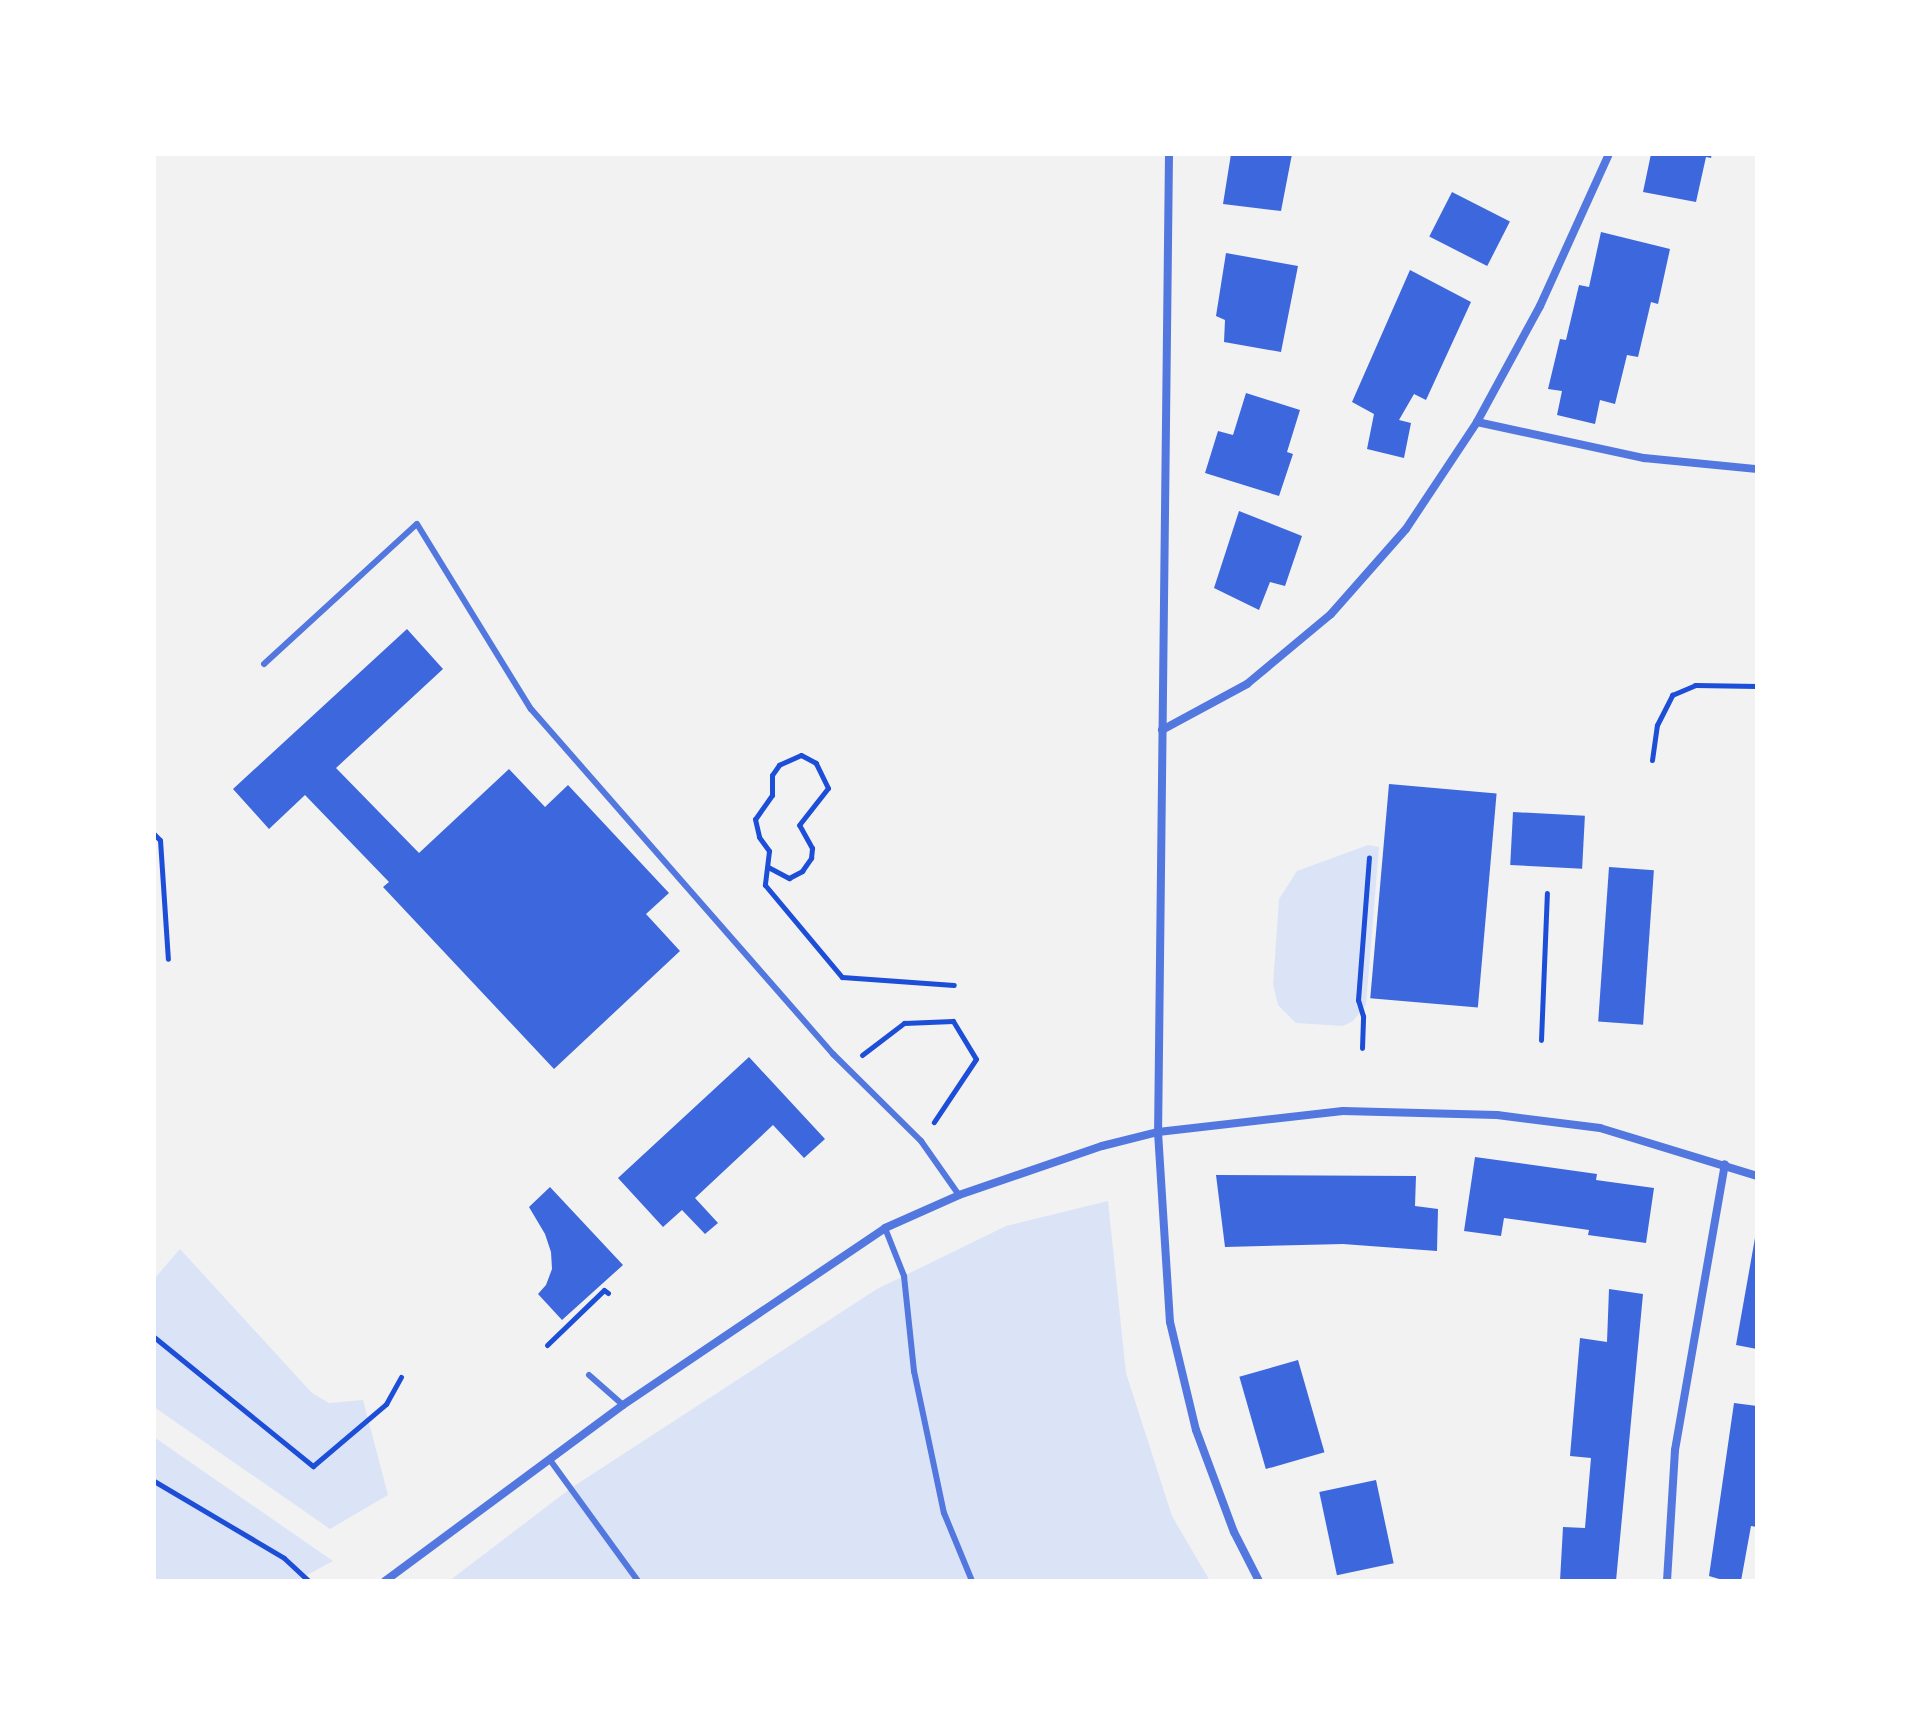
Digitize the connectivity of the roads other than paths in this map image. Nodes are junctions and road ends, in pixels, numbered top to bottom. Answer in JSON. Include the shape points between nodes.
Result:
{"nodes":[{"id":1,"x":1169,"y":154,"type":"edge"},
{"id":2,"x":1609,"y":154,"type":"edge"},
{"id":3,"x":1477,"y":422,"type":"junction"},
{"id":4,"x":1757,"y":469,"type":"edge"},
{"id":5,"x":264,"y":664,"type":"dead end"},
{"id":6,"x":1162,"y":730,"type":"junction"},
{"id":7,"x":1158,"y":1132,"type":"junction"},
{"id":8,"x":1725,"y":1164,"type":"junction"},
{"id":9,"x":1757,"y":1176,"type":"edge"},
{"id":10,"x":959,"y":1195,"type":"junction"},
{"id":11,"x":885,"y":1228,"type":"junction"},
{"id":12,"x":589,"y":1375,"type":"dead end"},
{"id":13,"x":623,"y":1405,"type":"junction"},
{"id":14,"x":550,"y":1460,"type":"junction"},
{"id":15,"x":385,"y":1581,"type":"edge"},
{"id":16,"x":638,"y":1581,"type":"edge"},
{"id":17,"x":972,"y":1581,"type":"edge"},
{"id":18,"x":1259,"y":1581,"type":"edge"},
{"id":19,"x":1667,"y":1581,"type":"edge"}],
"edges":[{"from":1,"to":6,"type":"street"},
{"from":2,"to":3,"type":"street","via":[[1540,306]]},
{"from":3,"to":4,"type":"street","via":[[1644,458]]},
{"from":3,"to":6,"type":"street","via":[[1406,529],[1331,614],[1247,684]]},
{"from":5,"to":10,"type":"lane","via":[[417,524],[531,709],[846,1067],[921,1141]]},
{"from":6,"to":7,"type":"street"},
{"from":7,"to":8,"type":"street","via":[[1343,1111],[1497,1115],[1600,1128]]},
{"from":7,"to":10,"type":"street"},
{"from":7,"to":18,"type":"street","via":[[1170,1322],[1196,1430],[1234,1532]]},
{"from":8,"to":9,"type":"street"},
{"from":8,"to":19,"type":"street","via":[[1675,1450]]},
{"from":10,"to":11,"type":"street"},
{"from":11,"to":13,"type":"street"},
{"from":11,"to":17,"type":"lane","via":[[904,1276],[914,1371],[944,1513]]},
{"from":12,"to":13,"type":"lane"},
{"from":13,"to":14,"type":"street"},
{"from":14,"to":15,"type":"street"},
{"from":14,"to":16,"type":"lane"}]}
